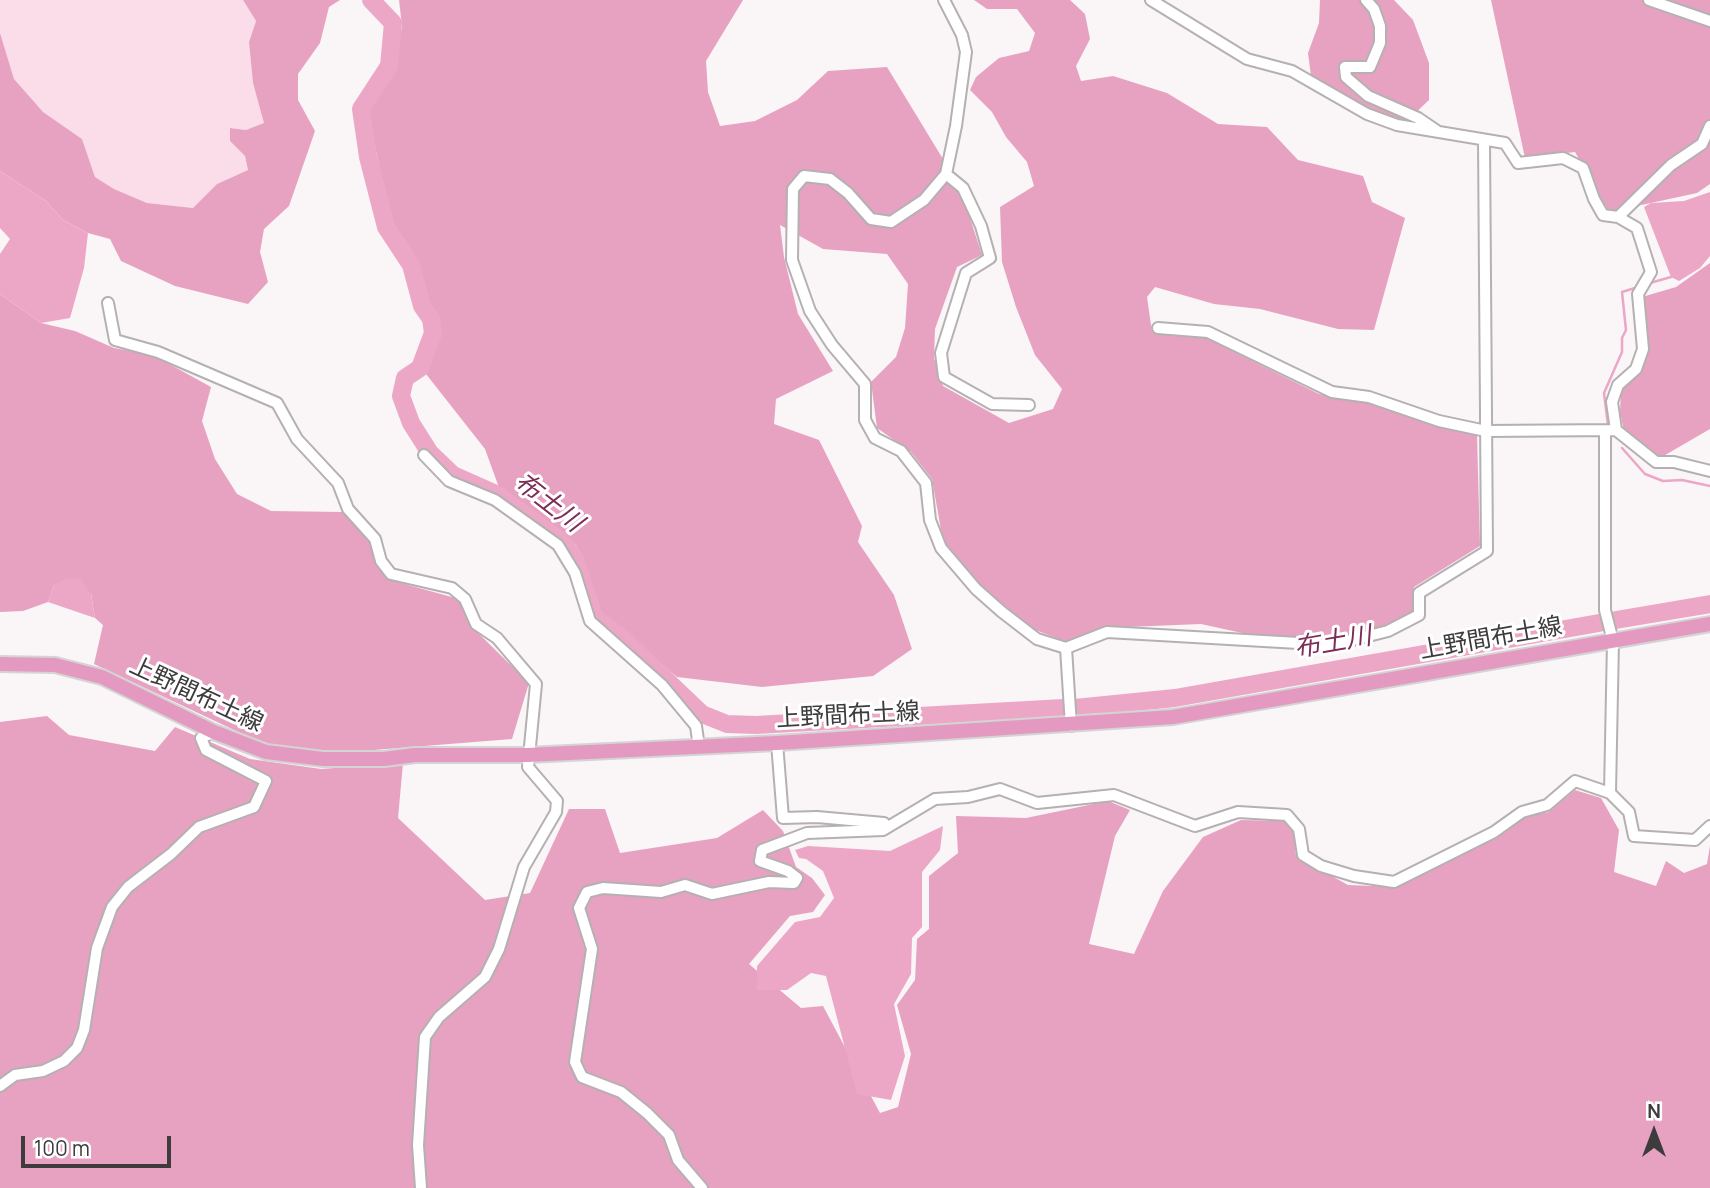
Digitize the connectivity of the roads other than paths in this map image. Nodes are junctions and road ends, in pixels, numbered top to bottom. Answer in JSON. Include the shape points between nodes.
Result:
{"nodes":[{"id":1,"x":944,"y":0,"type":"edge"},
{"id":2,"x":1151,"y":0,"type":"edge"},
{"id":3,"x":1366,"y":0,"type":"edge"},
{"id":4,"x":1649,"y":0,"type":"edge"},
{"id":5,"x":1710,"y":21,"type":"edge"},
{"id":6,"x":1710,"y":126,"type":"edge"},
{"id":7,"x":1439,"y":133,"type":"junction"},
{"id":8,"x":1484,"y":140,"type":"junction"},
{"id":9,"x":946,"y":174,"type":"junction"},
{"id":10,"x":1618,"y":217,"type":"junction"},
{"id":11,"x":108,"y":303,"type":"dead end"},
{"id":12,"x":1158,"y":328,"type":"dead end"},
{"id":13,"x":1029,"y":405,"type":"dead end"},
{"id":14,"x":1486,"y":430,"type":"junction"},
{"id":15,"x":1610,"y":431,"type":"junction"},
{"id":16,"x":424,"y":455,"type":"dead end"},
{"id":17,"x":1710,"y":471,"type":"edge"},
{"id":18,"x":1710,"y":624,"type":"edge"},
{"id":19,"x":1613,"y":641,"type":"junction"},
{"id":20,"x":1066,"y":648,"type":"junction"},
{"id":21,"x":0,"y":664,"type":"edge"},
{"id":22,"x":1071,"y":726,"type":"junction"},
{"id":23,"x":214,"y":732,"type":"junction"},
{"id":24,"x":778,"y":743,"type":"junction"},
{"id":25,"x":699,"y":747,"type":"junction"},
{"id":26,"x":527,"y":755,"type":"junction"},
{"id":27,"x":1610,"y":793,"type":"junction"},
{"id":28,"x":897,"y":820,"type":"junction"},
{"id":29,"x":1710,"y":825,"type":"edge"},
{"id":30,"x":0,"y":1086,"type":"edge"},
{"id":31,"x":422,"y":1188,"type":"edge"},
{"id":32,"x":702,"y":1188,"type":"edge"}],
"edges":[{"from":1,"to":9,"type":"street","via":[[962,35],[965,52]]},
{"from":2,"to":7,"type":"street","via":[[1247,59],[1292,71],[1367,114]]},
{"from":3,"to":7,"type":"street","via":[[1380,26],[1380,43],[1370,67],[1345,67],[1346,77],[1368,96],[1419,118]]},
{"from":4,"to":5,"type":"street"},
{"from":6,"to":10,"type":"street","via":[[1702,145],[1671,164]]},
{"from":7,"to":8,"type":"street"},
{"from":8,"to":10,"type":"street","via":[[1505,143],[1518,163],[1563,158],[1583,168],[1603,215]]},
{"from":8,"to":14,"type":"street"},
{"from":9,"to":13,"type":"street","via":[[963,188],[990,258],[966,274],[941,353],[944,377],[992,404]]},
{"from":9,"to":20,"type":"street","via":[[924,200],[891,222],[870,219],[848,192],[830,179],[804,176],[793,189],[792,260],[810,311],[865,384],[865,420],[875,438],[901,451],[926,483],[930,520],[941,548],[1002,612],[1037,639]]},
{"from":10,"to":15,"type":"street","via":[[1637,228],[1651,272],[1638,294],[1643,349],[1636,369],[1618,385]]},
{"from":11,"to":26,"type":"street","via":[[115,340],[158,352],[277,403],[297,439],[338,483],[348,509],[375,539],[381,561],[391,574],[452,588],[465,599],[476,624],[496,638],[536,684]]},
{"from":12,"to":14,"type":"street","via":[[1209,332],[1332,392],[1369,397],[1440,421]]},
{"from":14,"to":15,"type":"street"},
{"from":14,"to":20,"type":"street","via":[[1487,551],[1419,593],[1419,615],[1388,631],[1333,645],[1107,632]]},
{"from":15,"to":17,"type":"street","via":[[1656,462]]},
{"from":15,"to":19,"type":"street","via":[[1605,610]]},
{"from":16,"to":25,"type":"street","via":[[449,481],[495,500],[558,545],[575,573],[590,621],[662,685],[696,726]]},
{"from":18,"to":19,"type":"main road","name":"上野間布土線"},
{"from":19,"to":22,"type":"main road","name":"上野間布土線","via":[[1173,717]]},
{"from":19,"to":27,"type":"street"},
{"from":20,"to":22,"type":"street"},
{"from":21,"to":23,"type":"main road","name":"上野間布土線","via":[[55,665],[102,677]]},
{"from":22,"to":24,"type":"main road","name":"上野間布土線"},
{"from":23,"to":26,"type":"main road","name":"上野間布土線","via":[[266,752],[323,759]]},
{"from":23,"to":30,"type":"street","via":[[201,738],[206,750],[266,781],[254,807],[199,827],[128,887],[112,907],[97,948],[77,1048],[64,1061],[43,1071],[15,1075]]},
{"from":24,"to":25,"type":"main road","name":"上野間布土線"},
{"from":24,"to":28,"type":"street","via":[[783,818],[879,824]]},
{"from":25,"to":26,"type":"main road","name":"上野間布土線"},
{"from":26,"to":31,"type":"street","via":[[528,767],[557,800],[556,812],[524,867],[499,949],[485,977],[439,1017],[425,1037],[418,1145]]},
{"from":27,"to":28,"type":"street","via":[[1575,781],[1547,805],[1522,812],[1494,832],[1394,882],[1354,876],[1303,855],[1299,829],[1287,815],[1238,813],[1195,826],[1114,795],[1037,803],[1000,789],[935,799]]},
{"from":27,"to":29,"type":"street","via":[[1629,812],[1634,836],[1695,840]]},
{"from":28,"to":32,"type":"street","via":[[883,830],[807,833],[762,850],[760,861],[788,871],[797,878],[794,883],[769,882],[712,894],[685,885],[662,892],[603,888],[587,892],[579,908],[592,949],[575,1062],[582,1077],[621,1092],[648,1113],[669,1135],[678,1160]]}]}
